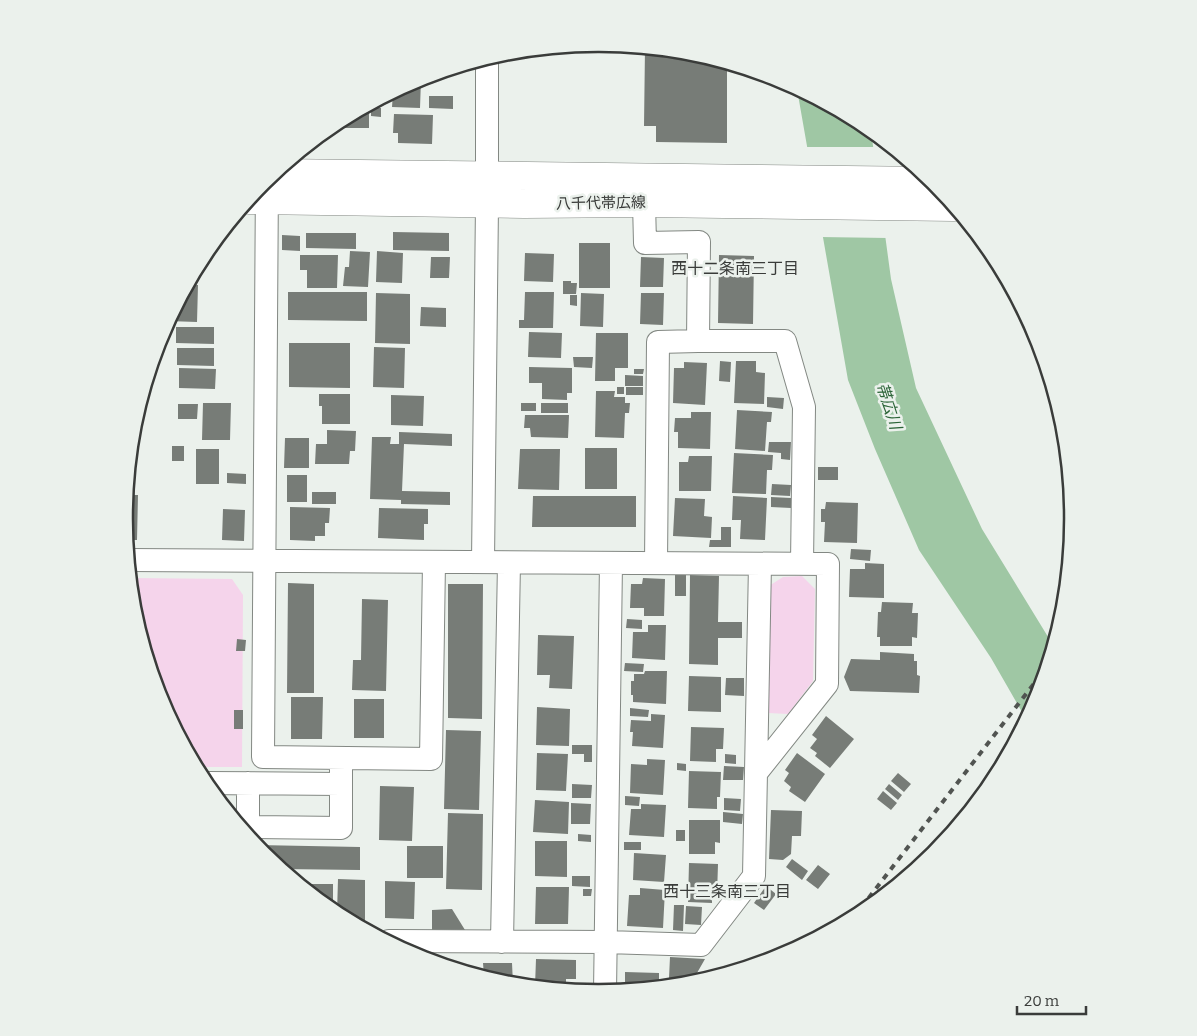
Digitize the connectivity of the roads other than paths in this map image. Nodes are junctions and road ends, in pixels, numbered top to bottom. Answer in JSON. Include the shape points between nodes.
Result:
{"nodes":[{"id":1,"x":487,"y":66,"type":"edge"},
{"id":2,"x":285,"y":174,"type":"edge"},
{"id":3,"x":486,"y":176,"type":"junction"},
{"id":4,"x":919,"y":181,"type":"edge"},
{"id":5,"x":797,"y":192,"type":"junction"},
{"id":6,"x":265,"y":193,"type":"edge"},
{"id":7,"x":261,"y":198,"type":"edge"},
{"id":8,"x":644,"y":203,"type":"junction"},
{"id":9,"x":487,"y":204,"type":"junction"},
{"id":10,"x":944,"y":207,"type":"edge"},
{"id":11,"x":698,"y":341,"type":"junction"},
{"id":12,"x":135,"y":560,"type":"edge"},
{"id":13,"x":264,"y":560,"type":"junction"},
{"id":14,"x":434,"y":562,"type":"junction"},
{"id":15,"x":483,"y":562,"type":"junction"},
{"id":16,"x":510,"y":562,"type":"junction"},
{"id":17,"x":611,"y":563,"type":"junction"},
{"id":18,"x":656,"y":563,"type":"junction"},
{"id":19,"x":760,"y":564,"type":"junction"},
{"id":20,"x":802,"y":564,"type":"junction"},
{"id":21,"x":342,"y":758,"type":"junction"},
{"id":22,"x":757,"y":772,"type":"junction"},
{"id":23,"x":216,"y":783,"type":"edge"},
{"id":24,"x":248,"y":783,"type":"junction"},
{"id":25,"x":341,"y":784,"type":"junction"},
{"id":26,"x":248,"y":824,"type":"edge"},
{"id":27,"x":251,"y":827,"type":"edge"},
{"id":28,"x":406,"y":941,"type":"edge"},
{"id":29,"x":502,"y":942,"type":"junction"},
{"id":30,"x":606,"y":942,"type":"junction"},
{"id":31,"x":605,"y":984,"type":"edge"}],
"edges":[{"from":1,"to":3,"type":"street"},
{"from":2,"to":3,"type":"main road","name":"八千代帯広線"},
{"from":3,"to":5,"type":"main road","name":"八千代帯広線"},
{"from":3,"to":9,"type":"street"},
{"from":4,"to":5,"type":"main road","name":"八千代帯広線","via":[[893,180]]},
{"from":5,"to":8,"type":"main road","name":"八千代帯広線"},
{"from":5,"to":10,"type":"main road","name":"八千代帯広線","via":[[896,207]]},
{"from":6,"to":9,"type":"main road","name":"八千代帯広線"},
{"from":7,"to":13,"type":"street"},
{"from":8,"to":9,"type":"main road","name":"八千代帯広線"},
{"from":8,"to":11,"type":"street","via":[[646,243],[699,242]]},
{"from":9,"to":15,"type":"street"},
{"from":11,"to":18,"type":"street","via":[[658,342]]},
{"from":11,"to":20,"type":"street","via":[[785,341],[804,408]]},
{"from":12,"to":13,"type":"street"},
{"from":13,"to":14,"type":"street"},
{"from":13,"to":21,"type":"street","via":[[263,757]]},
{"from":14,"to":15,"type":"street"},
{"from":14,"to":21,"type":"street","via":[[431,759]]},
{"from":15,"to":16,"type":"street"},
{"from":16,"to":17,"type":"street"},
{"from":16,"to":29,"type":"street"},
{"from":17,"to":18,"type":"street"},
{"from":17,"to":30,"type":"street"},
{"from":18,"to":19,"type":"street"},
{"from":19,"to":20,"type":"street"},
{"from":19,"to":22,"type":"street"},
{"from":20,"to":22,"type":"street","via":[[828,564],[828,684]]},
{"from":21,"to":25,"type":"street"},
{"from":22,"to":30,"type":"street","via":[[754,876],[701,945]]},
{"from":23,"to":24,"type":"street"},
{"from":24,"to":25,"type":"street"},
{"from":24,"to":26,"type":"street"},
{"from":25,"to":27,"type":"street","via":[[341,828]]},
{"from":28,"to":29,"type":"street"},
{"from":29,"to":30,"type":"street"},
{"from":30,"to":31,"type":"street"}]}
